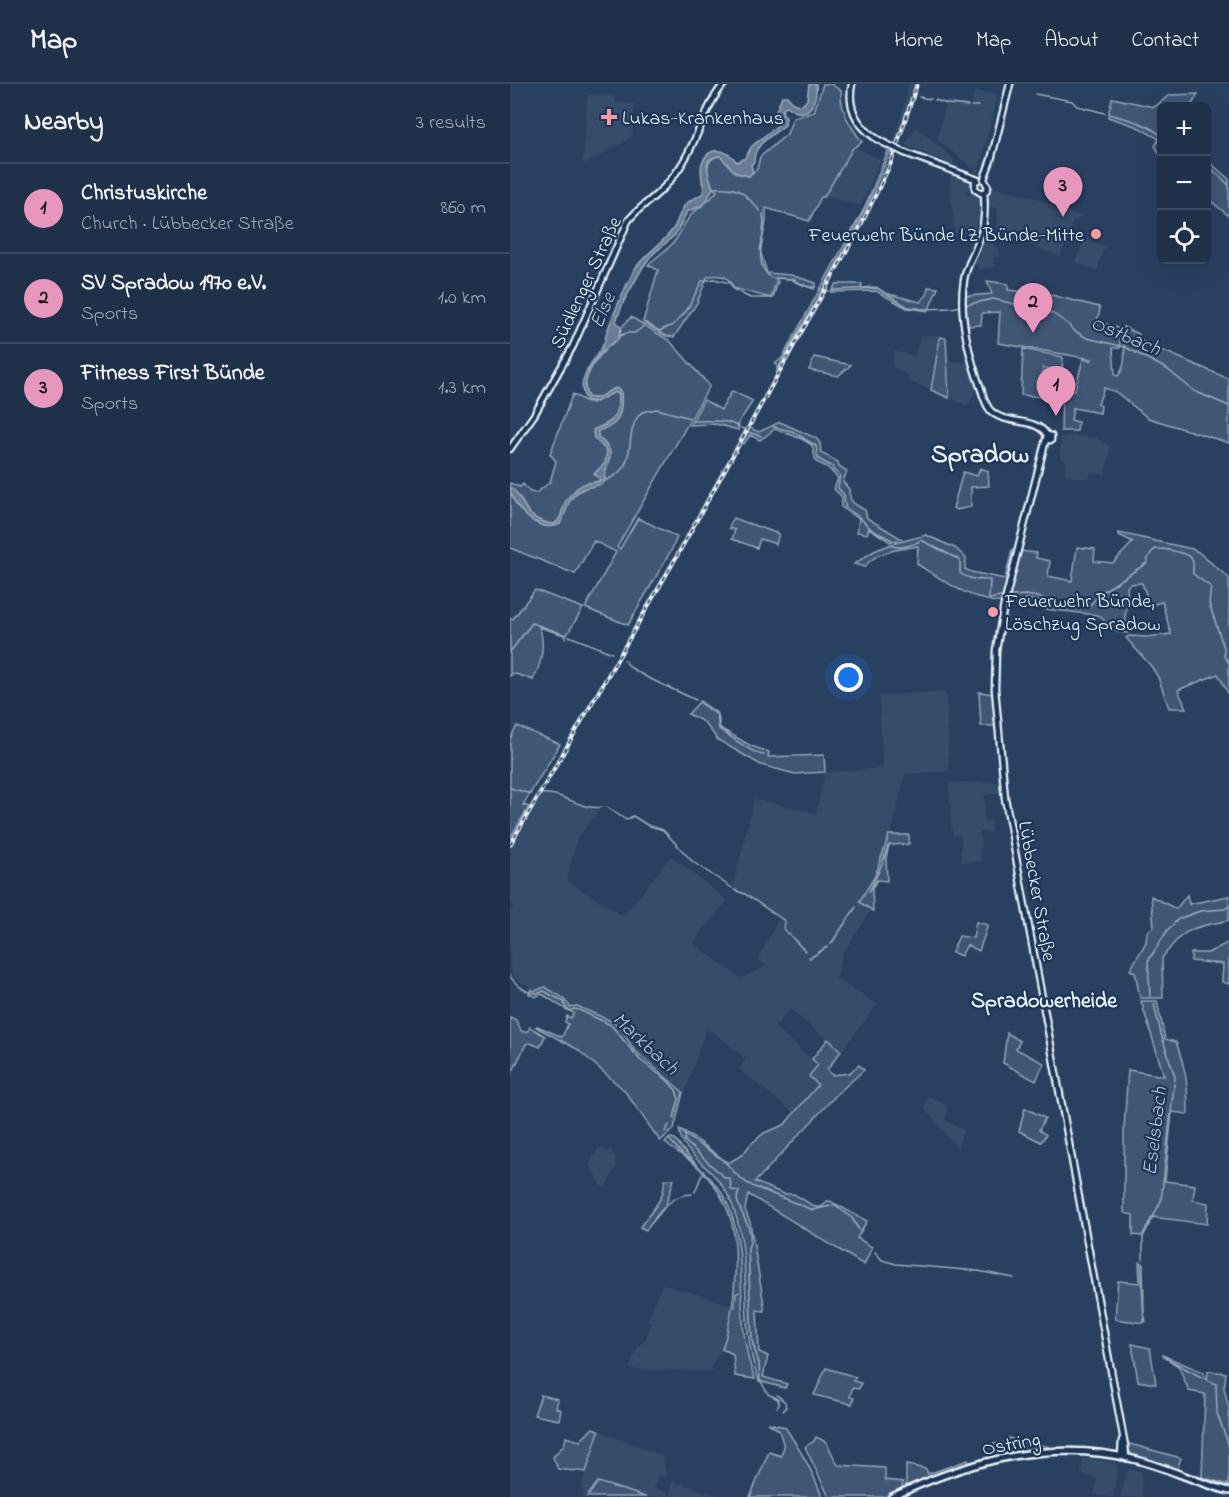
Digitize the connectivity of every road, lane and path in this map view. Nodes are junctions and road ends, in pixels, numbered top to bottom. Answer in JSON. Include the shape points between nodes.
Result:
{"nodes":[{"id":1,"x":724,"y":84,"type":"edge"},
{"id":2,"x":852,"y":84,"type":"edge"},
{"id":3,"x":1010,"y":84,"type":"edge"},
{"id":4,"x":985,"y":180,"type":"junction"},
{"id":5,"x":976,"y":181,"type":"junction"},
{"id":6,"x":983,"y":192,"type":"junction"},
{"id":7,"x":510,"y":449,"type":"edge"},
{"id":8,"x":1123,"y":1457,"type":"junction"},
{"id":9,"x":1229,"y":1491,"type":"edge"},
{"id":10,"x":893,"y":1496,"type":"edge"}],
"edges":[{"from":1,"to":7,"type":"main road","name":"Südlenger Straße","via":[[676,173],[628,221],[573,346]]},
{"from":2,"to":5,"type":"main road","bridge":true,"via":[[851,103],[857,121],[868,133],[905,153]]},
{"from":3,"to":4,"type":"main road"},
{"from":4,"to":5,"type":"main road"},
{"from":4,"to":6,"type":"main road","via":[[988,187]]},
{"from":5,"to":6,"type":"main road","via":[[975,189]]},
{"from":6,"to":8,"type":"main road","name":"Lübbecker Straße","via":[[983,229],[964,280],[966,339],[990,410],[999,417],[1037,426],[1047,438],[1000,622],[995,662],[1005,798],[1121,1423]]},
{"from":8,"to":9,"type":"main road","name":"Ostring"},
{"from":8,"to":10,"type":"main road","name":"Ostring","via":[[1074,1451],[1017,1454],[952,1472]]}]}
